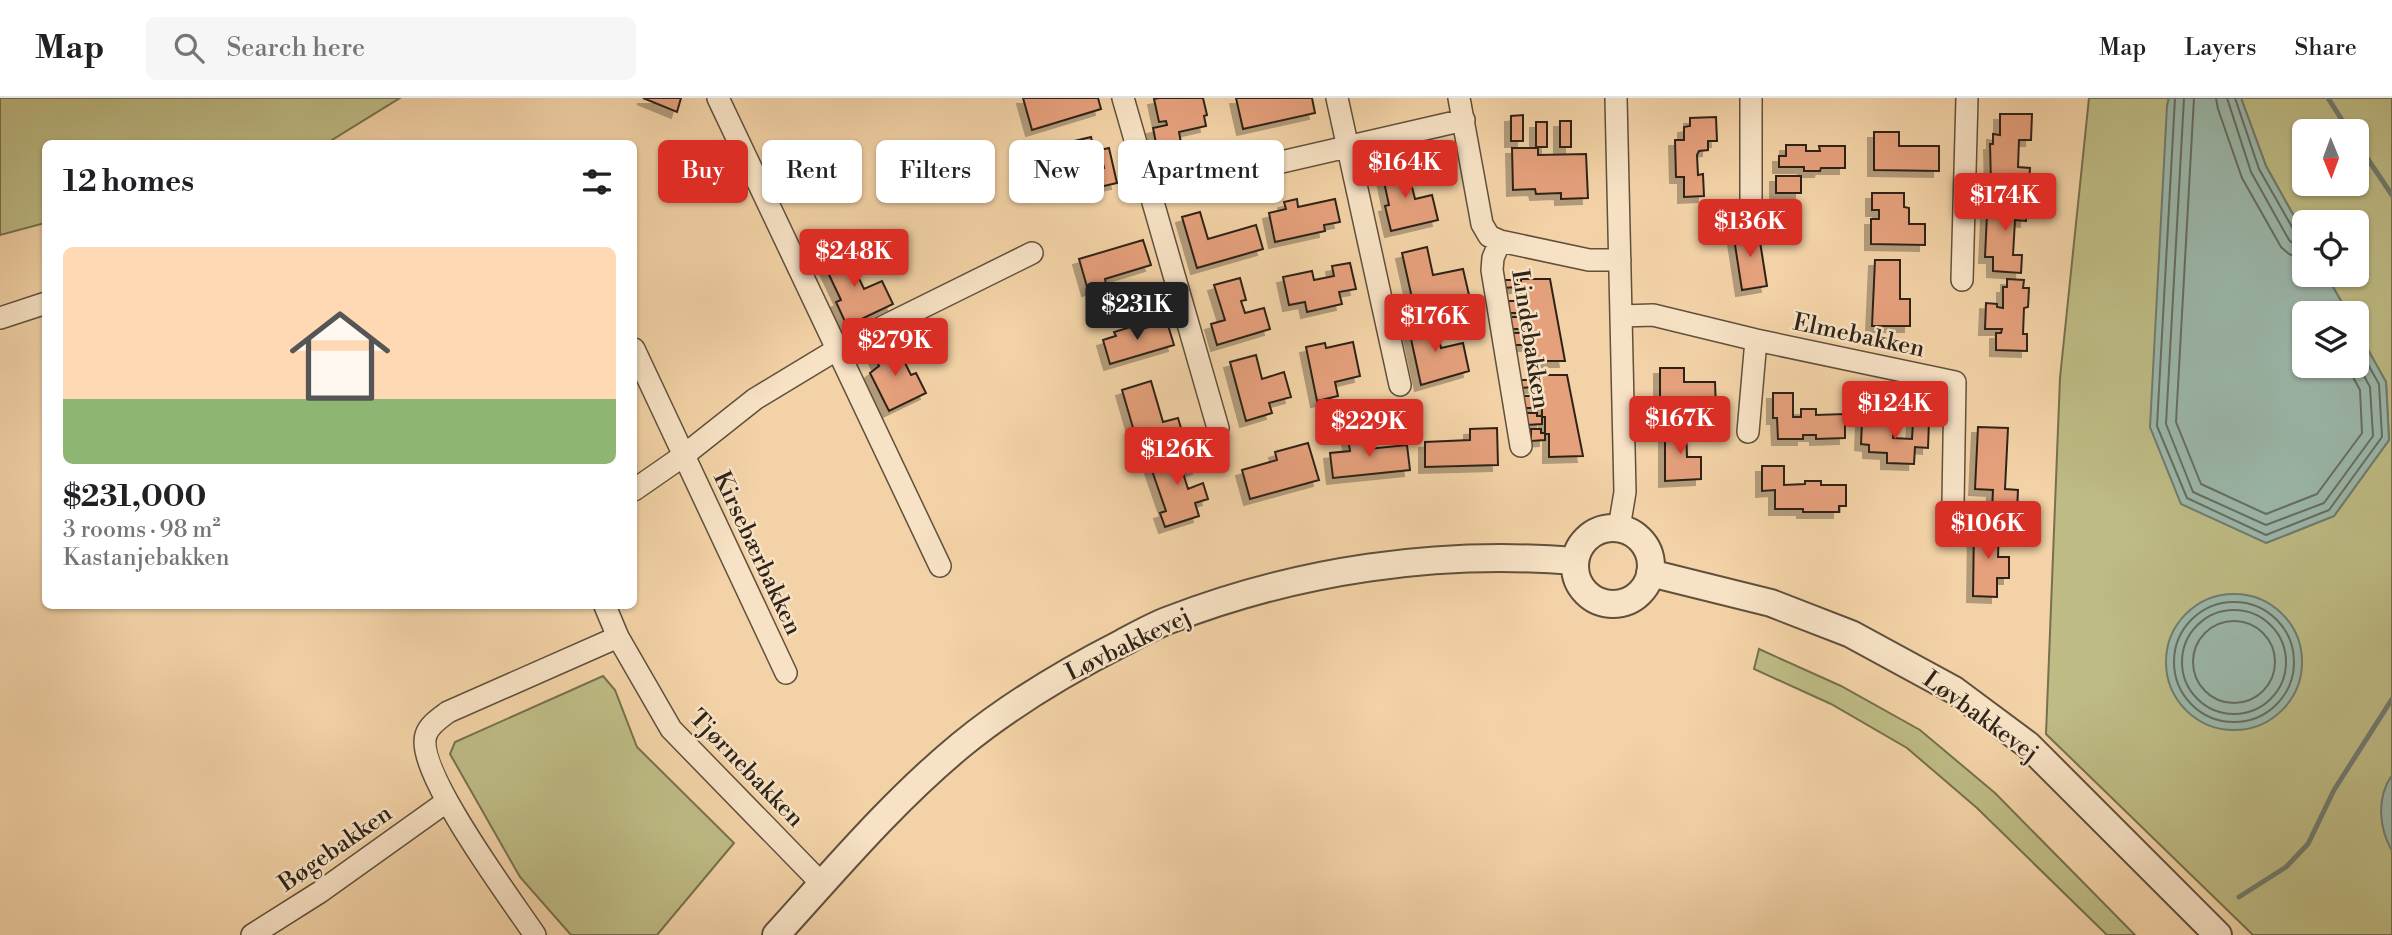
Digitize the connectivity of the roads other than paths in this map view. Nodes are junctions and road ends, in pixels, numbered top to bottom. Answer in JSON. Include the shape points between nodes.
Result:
{"nodes":[{"id":1,"x":718,"y":98,"type":"edge"},
{"id":2,"x":1123,"y":98,"type":"edge"},
{"id":3,"x":1337,"y":98,"type":"edge"},
{"id":4,"x":1459,"y":98,"type":"edge"},
{"id":5,"x":1616,"y":98,"type":"edge"},
{"id":6,"x":1751,"y":98,"type":"edge"},
{"id":7,"x":1967,"y":98,"type":"edge"},
{"id":8,"x":1464,"y":120,"type":"junction"},
{"id":9,"x":1136,"y":140,"type":"edge"},
{"id":10,"x":1349,"y":147,"type":"junction"},
{"id":11,"x":1284,"y":162,"type":"edge"},
{"id":12,"x":1751,"y":202,"type":"dead end"},
{"id":13,"x":1154,"y":203,"type":"edge"},
{"id":14,"x":1500,"y":241,"type":"junction"},
{"id":15,"x":1032,"y":253,"type":"dead end"},
{"id":16,"x":1620,"y":260,"type":"junction"},
{"id":17,"x":1962,"y":280,"type":"dead end"},
{"id":18,"x":42,"y":304,"type":"edge"},
{"id":19,"x":1622,"y":316,"type":"junction"},
{"id":20,"x":0,"y":318,"type":"edge"},
{"id":21,"x":1756,"y":340,"type":"junction"},
{"id":22,"x":836,"y":350,"type":"junction"},
{"id":23,"x":637,"y":356,"type":"edge"},
{"id":24,"x":1400,"y":385,"type":"dead end"},
{"id":25,"x":1218,"y":428,"type":"dead end"},
{"id":26,"x":1748,"y":432,"type":"dead end"},
{"id":27,"x":1521,"y":446,"type":"dead end"},
{"id":28,"x":683,"y":456,"type":"junction"},
{"id":29,"x":637,"y":488,"type":"edge"},
{"id":30,"x":1953,"y":503,"type":"dead end"},
{"id":31,"x":1619,"y":528,"type":"junction"},
{"id":32,"x":1574,"y":561,"type":"junction"},
{"id":33,"x":940,"y":566,"type":"dead end"},
{"id":34,"x":1650,"y":573,"type":"junction"},
{"id":35,"x":607,"y":609,"type":"edge"},
{"id":36,"x":618,"y":637,"type":"junction"},
{"id":37,"x":786,"y":673,"type":"dead end"},
{"id":38,"x":446,"y":802,"type":"junction"},
{"id":39,"x":822,"y":884,"type":"junction"},
{"id":40,"x":252,"y":935,"type":"edge"},
{"id":41,"x":535,"y":935,"type":"edge"},
{"id":42,"x":776,"y":935,"type":"edge"},
{"id":43,"x":2218,"y":935,"type":"edge"}],
"edges":[{"from":1,"to":22,"type":"street"},
{"from":2,"to":9,"type":"street"},
{"from":3,"to":10,"type":"street"},
{"from":4,"to":8,"type":"street","name":"Lindebakken"},
{"from":5,"to":16,"type":"street"},
{"from":6,"to":12,"type":"street"},
{"from":7,"to":17,"type":"street"},
{"from":8,"to":10,"type":"street"},
{"from":8,"to":14,"type":"street","name":"Lindebakken","via":[[1482,224],[1489,236]]},
{"from":10,"to":11,"type":"street"},
{"from":10,"to":24,"type":"street"},
{"from":13,"to":25,"type":"street"},
{"from":14,"to":16,"type":"street","name":"Lindebakken","via":[[1589,260]]},
{"from":14,"to":27,"type":"street","name":"Lindebakken","via":[[1492,270]]},
{"from":15,"to":22,"type":"street","name":"Kirsebærbakken"},
{"from":16,"to":19,"type":"street"},
{"from":18,"to":20,"type":"street"},
{"from":19,"to":21,"type":"street","name":"Elmebakken","via":[[1653,315]]},
{"from":19,"to":31,"type":"street","via":[[1625,492]]},
{"from":21,"to":26,"type":"street","name":"Elmebakken"},
{"from":21,"to":30,"type":"street","name":"Elmebakken","via":[[1955,382]]},
{"from":22,"to":28,"type":"street","name":"Kirsebærbakken","via":[[755,400]]},
{"from":22,"to":33,"type":"street"},
{"from":23,"to":28,"type":"street","name":"Kirsebærbakken"},
{"from":28,"to":29,"type":"street","name":"Kirsebærbakken"},
{"from":28,"to":37,"type":"street","name":"Kirsebærbakken"},
{"from":31,"to":32,"type":"street","via":[[1589,536]]},
{"from":31,"to":34,"type":"street","via":[[1643,543],[1651,561]]},
{"from":32,"to":34,"type":"street","via":[[1582,589],[1608,604],[1636,596]]},
{"from":32,"to":39,"type":"street","name":"Løvbakkevej","via":[[1456,559],[1367,567],[1284,584],[1167,620],[1032,692],[960,746],[894,807]]},
{"from":34,"to":43,"type":"street","name":"Løvbakkevej","via":[[1783,607],[1852,634],[1954,690],[2028,745]]},
{"from":35,"to":36,"type":"street","name":"Tjørnebakken"},
{"from":36,"to":38,"type":"street","via":[[448,712],[435,722],[426,734],[425,746]]},
{"from":36,"to":39,"type":"street","name":"Tjørnebakken","via":[[671,729]]},
{"from":38,"to":40,"type":"street","name":"Bøgebakken"},
{"from":38,"to":41,"type":"street"},
{"from":39,"to":42,"type":"street","name":"Løvbakkevej"}]}
